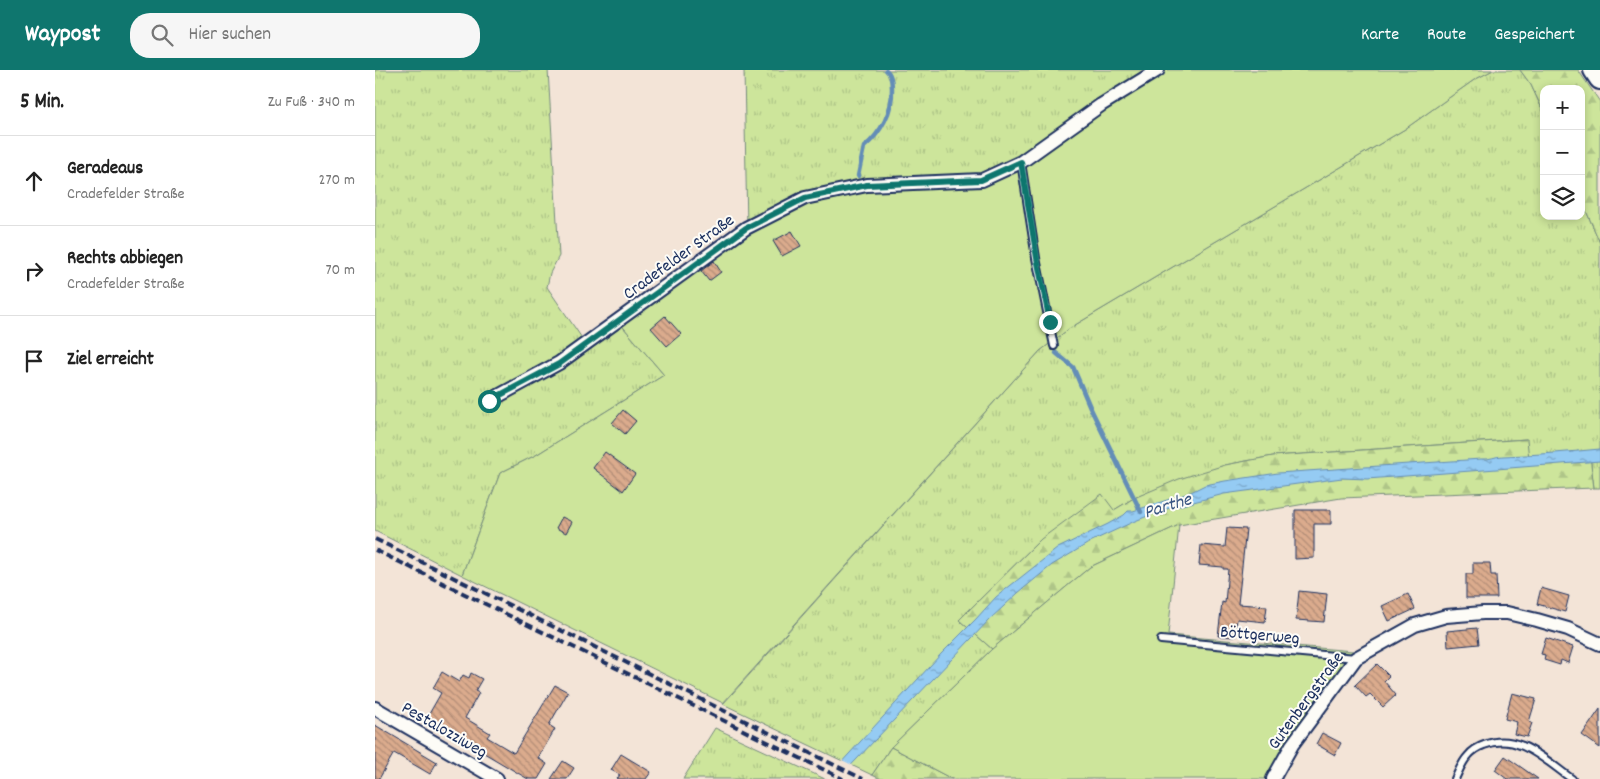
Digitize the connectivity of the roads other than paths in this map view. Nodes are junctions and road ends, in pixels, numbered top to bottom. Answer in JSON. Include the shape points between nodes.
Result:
{"nodes":[{"id":1,"x":1158,"y":70,"type":"edge"},
{"id":2,"x":1594,"y":70,"type":"edge"},
{"id":3,"x":1600,"y":79,"type":"edge"},
{"id":4,"x":1021,"y":162,"type":"junction"},
{"id":5,"x":1054,"y":346,"type":"dead end"},
{"id":6,"x":489,"y":401,"type":"dead end"},
{"id":7,"x":1161,"y":640,"type":"dead end"},
{"id":8,"x":1600,"y":644,"type":"edge"},
{"id":9,"x":1356,"y":658,"type":"junction"},
{"id":10,"x":375,"y":708,"type":"edge"},
{"id":11,"x":497,"y":779,"type":"edge"},
{"id":12,"x":1273,"y":779,"type":"edge"},
{"id":13,"x":1455,"y":779,"type":"edge"},
{"id":14,"x":1572,"y":779,"type":"edge"}],
"edges":[{"from":1,"to":4,"type":"street","name":"Cradefelder Straße"},
{"from":2,"to":3,"type":"main road"},
{"from":4,"to":5,"type":"lane"},
{"from":4,"to":6,"type":"street","name":"Cradefelder Straße","via":[[981,180],[867,185],[805,198],[746,228],[559,364]]},
{"from":7,"to":9,"type":"lane","name":"Böttgerweg"},
{"from":8,"to":9,"type":"street","name":"Gutenbergstraße","via":[[1568,629],[1537,620],[1507,613],[1483,613],[1446,616],[1415,625]]},
{"from":9,"to":12,"type":"street","name":"Gutenbergstraße","via":[[1292,745]]},
{"from":10,"to":11,"type":"street","name":"Pestalozziweg"},
{"from":13,"to":14,"type":"lane","via":[[1468,755],[1478,747],[1503,740],[1527,747]]}]}
